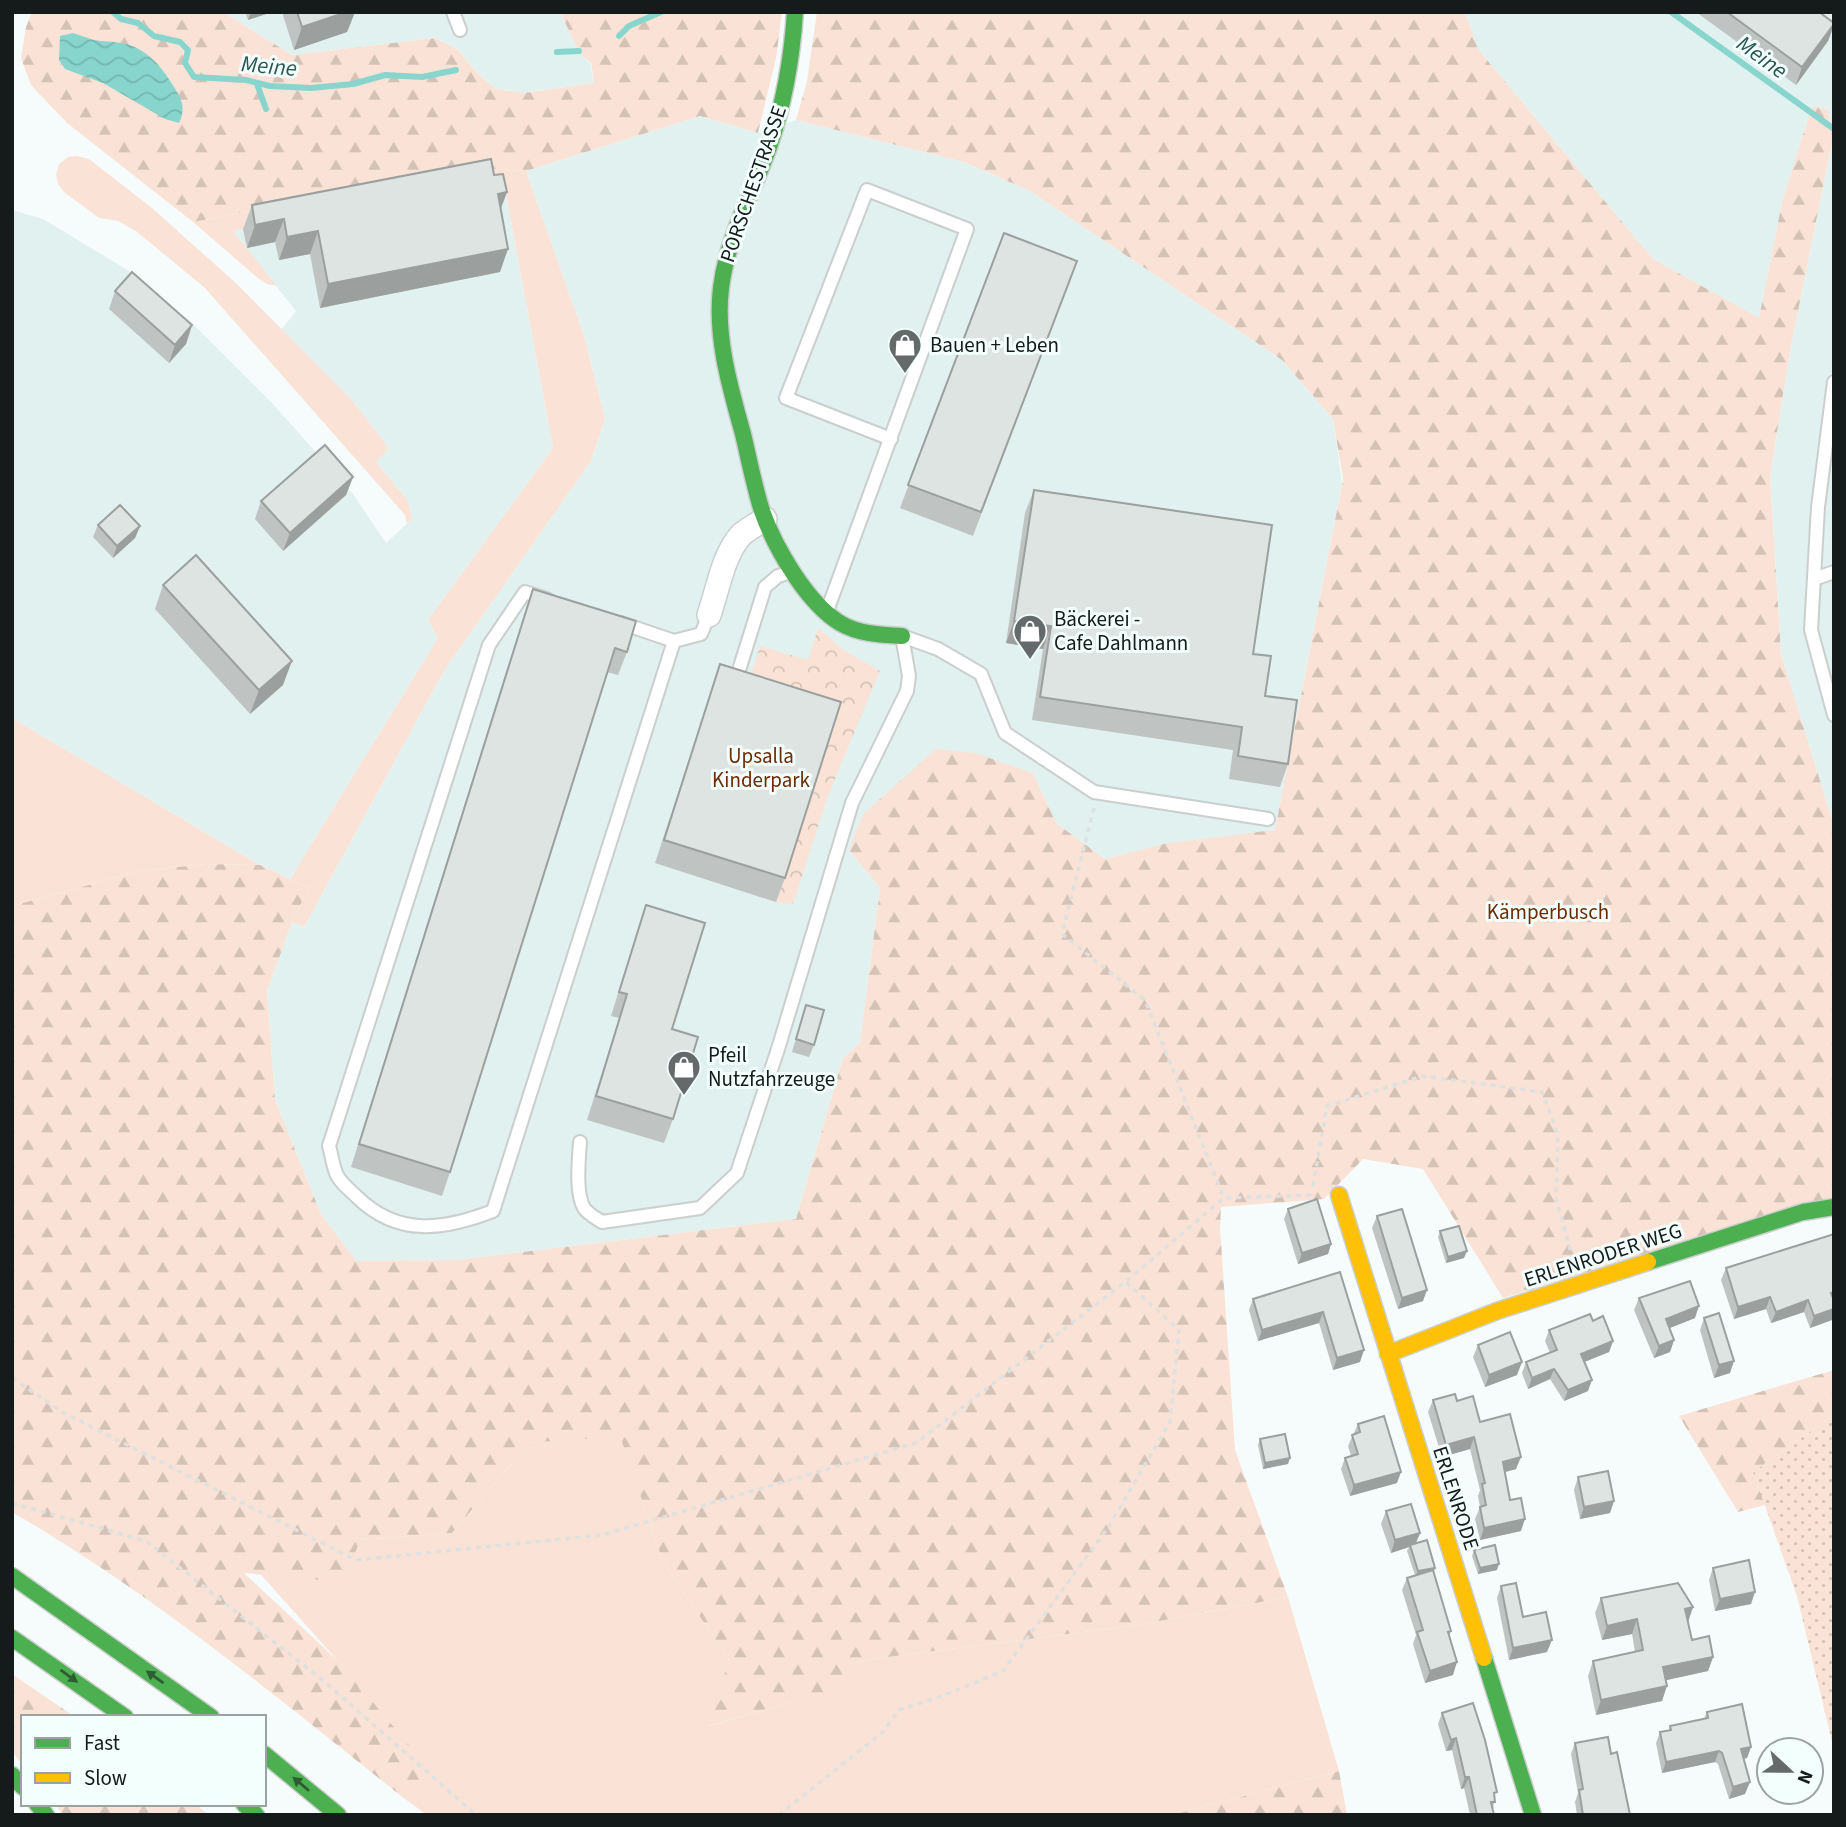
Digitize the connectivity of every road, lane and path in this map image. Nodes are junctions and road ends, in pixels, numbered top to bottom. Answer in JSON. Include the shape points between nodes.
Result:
{"nodes":[{"id":1,"x":453,"y":12,"type":"edge"},
{"id":2,"x":795,"y":12,"type":"edge"},
{"id":3,"x":460,"y":30,"type":"dead end"},
{"id":4,"x":1834,"y":382,"type":"edge"},
{"id":5,"x":891,"y":439,"type":"junction"},
{"id":6,"x":1828,"y":474,"type":"edge"},
{"id":7,"x":765,"y":519,"type":"junction"},
{"id":8,"x":792,"y":572,"type":"junction"},
{"id":9,"x":1834,"y":572,"type":"edge"},
{"id":10,"x":1814,"y":579,"type":"junction"},
{"id":11,"x":562,"y":604,"type":"edge"},
{"id":12,"x":827,"y":611,"type":"junction"},
{"id":13,"x":709,"y":614,"type":"joint"},
{"id":14,"x":611,"y":620,"type":"edge"},
{"id":15,"x":902,"y":636,"type":"junction"},
{"id":16,"x":674,"y":641,"type":"junction"},
{"id":17,"x":740,"y":667,"type":"edge"},
{"id":18,"x":1834,"y":715,"type":"edge"},
{"id":19,"x":1098,"y":792,"type":"junction"},
{"id":20,"x":1268,"y":819,"type":"dead end"},
{"id":21,"x":580,"y":1142,"type":"dead end"},
{"id":22,"x":1312,"y":1195,"type":"junction"},
{"id":23,"x":1339,"y":1195,"type":"joint"},
{"id":24,"x":1224,"y":1198,"type":"junction"},
{"id":25,"x":1834,"y":1207,"type":"edge"},
{"id":26,"x":1125,"y":1282,"type":"junction"},
{"id":27,"x":1580,"y":1284,"type":"junction"},
{"id":28,"x":1388,"y":1354,"type":"junction"},
{"id":29,"x":12,"y":1378,"type":"edge"},
{"id":30,"x":12,"y":1503,"type":"edge"},
{"id":31,"x":12,"y":1576,"type":"edge"},
{"id":32,"x":12,"y":1638,"type":"edge"},
{"id":33,"x":122,"y":1715,"type":"edge"},
{"id":34,"x":208,"y":1715,"type":"edge"},
{"id":35,"x":266,"y":1756,"type":"edge"},
{"id":36,"x":338,"y":1815,"type":"edge"},
{"id":37,"x":476,"y":1815,"type":"edge"},
{"id":38,"x":779,"y":1815,"type":"edge"},
{"id":39,"x":1533,"y":1815,"type":"edge"}],
"edges":[{"from":1,"to":3,"type":"lane"},
{"from":2,"to":7,"type":"main road","name":"PORSCHESTRASSE","via":[[784,93],[764,160],[733,234],[719,307],[724,364]]},
{"from":4,"to":6,"type":"lane"},
{"from":5,"to":5,"type":"lane","via":[[786,398],[867,190],[967,229]]},
{"from":5,"to":12,"type":"lane"},
{"from":6,"to":10,"type":"lane"},
{"from":7,"to":8,"type":"main road","name":"PORSCHESTRASSE"},
{"from":7,"to":13,"type":"street","via":[[735,543]]},
{"from":8,"to":12,"type":"main road","name":"PORSCHESTRASSE"},
{"from":8,"to":17,"type":"lane","via":[[765,587]]},
{"from":9,"to":10,"type":"lane"},
{"from":10,"to":18,"type":"lane","via":[[1811,630]]},
{"from":11,"to":16,"type":"lane","via":[[525,592],[489,645],[329,1146],[337,1177],[363,1204],[405,1226],[464,1223],[493,1211]]},
{"from":12,"to":15,"type":"main road","name":"PORSCHESTRASSE","via":[[840,622],[871,634]]},
{"from":13,"to":16,"type":"lane","via":[[701,634]]},
{"from":14,"to":16,"type":"lane"},
{"from":15,"to":19,"type":"lane","via":[[938,649],[982,674],[1005,733]]},
{"from":15,"to":21,"type":"lane","via":[[907,691],[852,803],[737,1173],[700,1208],[602,1222],[586,1211],[582,1202]]},
{"from":19,"to":20,"type":"lane"},
{"from":19,"to":24,"type":"path","via":[[1062,934],[1145,1000]]},
{"from":22,"to":23,"type":"path"},
{"from":22,"to":24,"type":"path"},
{"from":22,"to":27,"type":"path","via":[[1326,1106],[1423,1076],[1542,1092],[1558,1135],[1556,1198]]},
{"from":23,"to":28,"type":"main road","name":"ERLENRODE"},
{"from":24,"to":26,"type":"path"},
{"from":25,"to":27,"type":"main road","name":"ERLENRODER WEG","via":[[1803,1212]]},
{"from":26,"to":29,"type":"path","via":[[916,1443],[602,1535],[356,1560],[64,1413]]},
{"from":26,"to":38,"type":"path","via":[[1179,1330],[1170,1422],[1109,1526],[1003,1671],[899,1710],[883,1732]]},
{"from":27,"to":28,"type":"main road","name":"ERLENRODER WEG"},
{"from":28,"to":39,"type":"main road","name":"ERLENRODE"},
{"from":30,"to":37,"type":"path","via":[[146,1541],[326,1682]]},
{"from":34,"to":31,"type":"main road","one_way":true},
{"from":32,"to":33,"type":"main road","one_way":true},
{"from":36,"to":35,"type":"main road","one_way":true}]}
